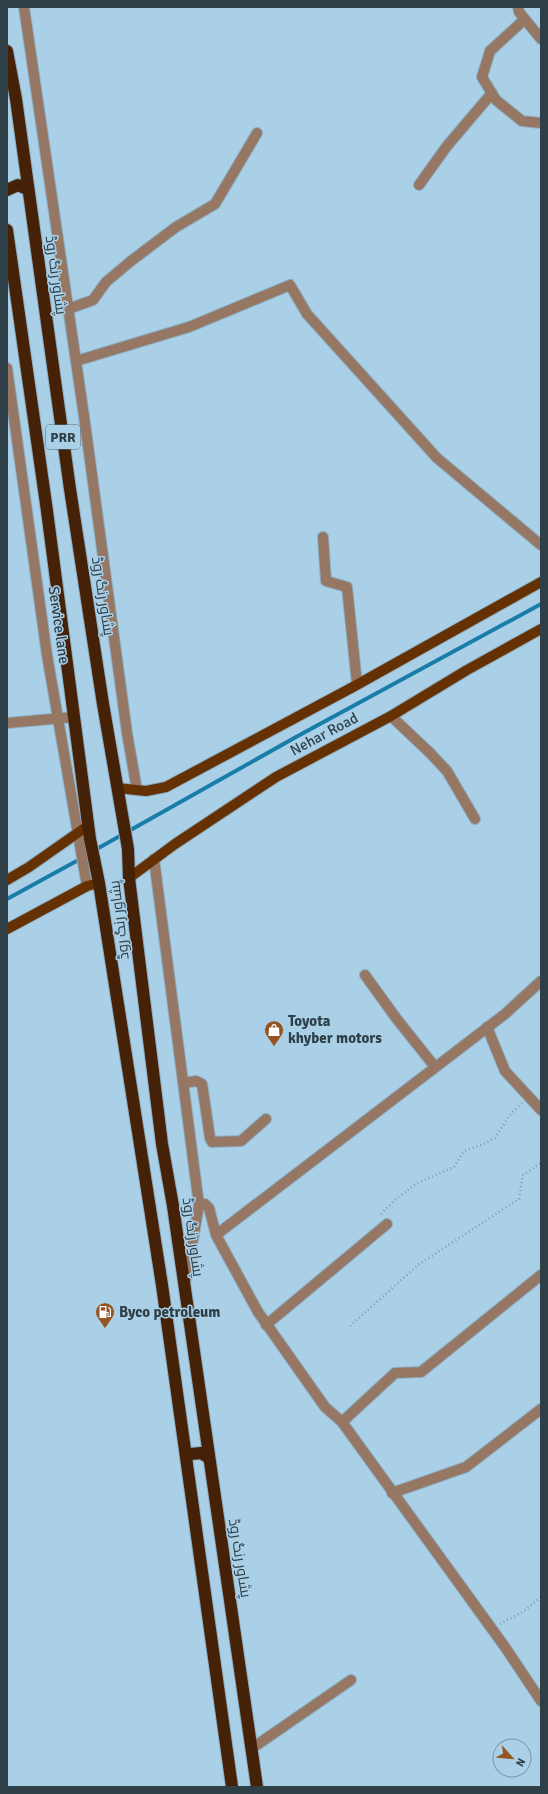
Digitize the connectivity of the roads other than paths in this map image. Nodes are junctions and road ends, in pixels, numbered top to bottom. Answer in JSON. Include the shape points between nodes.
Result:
{"nodes":[{"id":1,"x":24,"y":7,"type":"edge"},
{"id":2,"x":518,"y":7,"type":"edge"},
{"id":3,"x":525,"y":19,"type":"junction"},
{"id":4,"x":541,"y":39,"type":"edge"},
{"id":5,"x":7,"y":51,"type":"edge"},
{"id":6,"x":492,"y":93,"type":"junction"},
{"id":7,"x":16,"y":99,"type":"junction"},
{"id":8,"x":7,"y":109,"type":"edge"},
{"id":9,"x":541,"y":123,"type":"edge"},
{"id":10,"x":257,"y":133,"type":"dead end"},
{"id":11,"x":420,"y":185,"type":"dead end"},
{"id":12,"x":27,"y":189,"type":"junction"},
{"id":13,"x":7,"y":190,"type":"edge"},
{"id":14,"x":7,"y":230,"type":"edge"},
{"id":15,"x":68,"y":309,"type":"junction"},
{"id":16,"x":76,"y":361,"type":"junction"},
{"id":17,"x":7,"y":368,"type":"edge"},
{"id":18,"x":323,"y":537,"type":"dead end"},
{"id":19,"x":541,"y":545,"type":"edge"},
{"id":20,"x":541,"y":582,"type":"edge"},
{"id":21,"x":541,"y":629,"type":"edge"},
{"id":22,"x":357,"y":684,"type":"junction"},
{"id":23,"x":390,"y":716,"type":"junction"},
{"id":24,"x":74,"y":717,"type":"junction"},
{"id":25,"x":59,"y":718,"type":"junction"},
{"id":26,"x":7,"y":722,"type":"edge"},
{"id":27,"x":117,"y":788,"type":"junction"},
{"id":28,"x":137,"y":790,"type":"junction"},
{"id":29,"x":475,"y":820,"type":"dead end"},
{"id":30,"x":89,"y":825,"type":"junction"},
{"id":31,"x":79,"y":833,"type":"junction"},
{"id":32,"x":154,"y":859,"type":"junction"},
{"id":33,"x":130,"y":878,"type":"junction"},
{"id":34,"x":7,"y":880,"type":"edge"},
{"id":35,"x":99,"y":883,"type":"junction"},
{"id":36,"x":87,"y":886,"type":"junction"},
{"id":37,"x":7,"y":929,"type":"edge"},
{"id":38,"x":365,"y":975,"type":"dead end"},
{"id":39,"x":541,"y":981,"type":"edge"},
{"id":40,"x":487,"y":1027,"type":"junction"},
{"id":41,"x":435,"y":1067,"type":"junction"},
{"id":42,"x":183,"y":1082,"type":"junction"},
{"id":43,"x":541,"y":1110,"type":"edge"},
{"id":44,"x":266,"y":1119,"type":"dead end"},
{"id":45,"x":199,"y":1205,"type":"junction"},
{"id":46,"x":388,"y":1224,"type":"road end"},
{"id":47,"x":216,"y":1235,"type":"junction"},
{"id":48,"x":541,"y":1275,"type":"edge"},
{"id":49,"x":184,"y":1286,"type":"junction"},
{"id":50,"x":266,"y":1325,"type":"junction"},
{"id":51,"x":541,"y":1410,"type":"edge"},
{"id":52,"x":202,"y":1414,"type":"junction"},
{"id":53,"x":181,"y":1418,"type":"junction"},
{"id":54,"x":342,"y":1422,"type":"junction"},
{"id":55,"x":186,"y":1458,"type":"junction"},
{"id":56,"x":209,"y":1458,"type":"junction"},
{"id":57,"x":392,"y":1493,"type":"junction"},
{"id":58,"x":351,"y":1680,"type":"dead end"},
{"id":59,"x":541,"y":1700,"type":"edge"},
{"id":60,"x":251,"y":1750,"type":"junction"},
{"id":61,"x":232,"y":1787,"type":"edge"},
{"id":62,"x":257,"y":1787,"type":"edge"}],
"edges":[{"from":1,"to":15,"type":"street"},
{"from":2,"to":3,"type":"street"},
{"from":3,"to":4,"type":"street"},
{"from":3,"to":6,"type":"street","via":[[490,51],[482,77]]},
{"from":5,"to":7,"type":"highway","name":"پشاور رنگ روڈ","number":"PRR"},
{"from":6,"to":9,"type":"street","via":[[496,100],[522,121]]},
{"from":6,"to":11,"type":"street"},
{"from":7,"to":8,"type":"highway"},
{"from":7,"to":12,"type":"highway","name":"پشاور رنگ روڈ","number":"PRR"},
{"from":10,"to":15,"type":"street","via":[[215,204],[176,227],[131,261],[106,282],[93,300]]},
{"from":12,"to":13,"type":"highway","via":[[18,185]]},
{"from":12,"to":27,"type":"highway","name":"پشاور رنگ روڈ","number":"PRR","via":[[70,489]]},
{"from":14,"to":24,"type":"highway","name":"پشاور رنگ روڈ","number":"PRR"},
{"from":15,"to":16,"type":"street"},
{"from":16,"to":19,"type":"street","via":[[189,327],[290,285],[306,314],[437,458]]},
{"from":16,"to":28,"type":"street"},
{"from":17,"to":25,"type":"street","name":"Service lane","via":[[47,655]]},
{"from":18,"to":22,"type":"street","via":[[326,581],[348,587]]},
{"from":20,"to":22,"type":"main road"},
{"from":21,"to":23,"type":"main road","name":"Nehar Road"},
{"from":22,"to":28,"type":"main road","via":[[166,787]]},
{"from":23,"to":29,"type":"street","via":[[447,771]]},
{"from":23,"to":32,"type":"main road","name":"Nehar Road","via":[[276,777]]},
{"from":24,"to":25,"type":"street"},
{"from":24,"to":30,"type":"highway","name":"پشاور رنگ روڈ","number":"PRR"},
{"from":25,"to":26,"type":"street"},
{"from":25,"to":31,"type":"street","name":"Service lane"},
{"from":27,"to":28,"type":"main road"},
{"from":27,"to":33,"type":"highway","name":"پشاور رنگ روڈ","number":"PRR","via":[[128,849]]},
{"from":30,"to":31,"type":"main road"},
{"from":30,"to":35,"type":"highway","name":"پشاور رنگ روڈ","number":"PRR"},
{"from":31,"to":34,"type":"main road"},
{"from":31,"to":36,"type":"street","name":"Service lane"},
{"from":32,"to":33,"type":"main road","name":"Nehar Road"},
{"from":32,"to":42,"type":"street"},
{"from":33,"to":49,"type":"highway","name":"پشاور رنگ روڈ","number":"PRR","via":[[162,1144]]},
{"from":35,"to":36,"type":"main road"},
{"from":35,"to":53,"type":"highway","name":"پشاور رنگ روڈ","number":"PRR"},
{"from":36,"to":37,"type":"main road"},
{"from":38,"to":41,"type":"street"},
{"from":39,"to":40,"type":"street"},
{"from":40,"to":41,"type":"street"},
{"from":40,"to":43,"type":"street","via":[[505,1071]]},
{"from":41,"to":47,"type":"street"},
{"from":42,"to":44,"type":"street","via":[[196,1081],[202,1084],[212,1142],[241,1141]]},
{"from":42,"to":45,"type":"street"},
{"from":45,"to":47,"type":"street","via":[[205,1204],[209,1208]]},
{"from":45,"to":49,"type":"street"},
{"from":46,"to":50,"type":"street"},
{"from":47,"to":50,"type":"street"},
{"from":48,"to":54,"type":"street","via":[[421,1372],[395,1373]]},
{"from":49,"to":52,"type":"highway","name":"پشاور رنگ روڈ","number":"PRR"},
{"from":50,"to":54,"type":"street","via":[[325,1406]]},
{"from":51,"to":57,"type":"street","via":[[466,1467]]},
{"from":52,"to":53,"type":"highway","via":[[197,1421],[188,1423]]},
{"from":52,"to":56,"type":"highway","name":"پشاور رنگ روڈ","number":"PRR"},
{"from":53,"to":55,"type":"highway","name":"پشاور رنگ روڈ","number":"PRR"},
{"from":54,"to":57,"type":"street"},
{"from":55,"to":56,"type":"highway","via":[[191,1454],[201,1453]]},
{"from":55,"to":61,"type":"highway","name":"پشاور رنگ روڈ","number":"PRR"},
{"from":56,"to":60,"type":"highway","name":"پشاور رنگ روڈ","number":"PRR"},
{"from":57,"to":59,"type":"street","via":[[492,1628]]},
{"from":58,"to":60,"type":"street"},
{"from":60,"to":62,"type":"highway","name":"پشاور رنگ روڈ","number":"PRR"}]}
